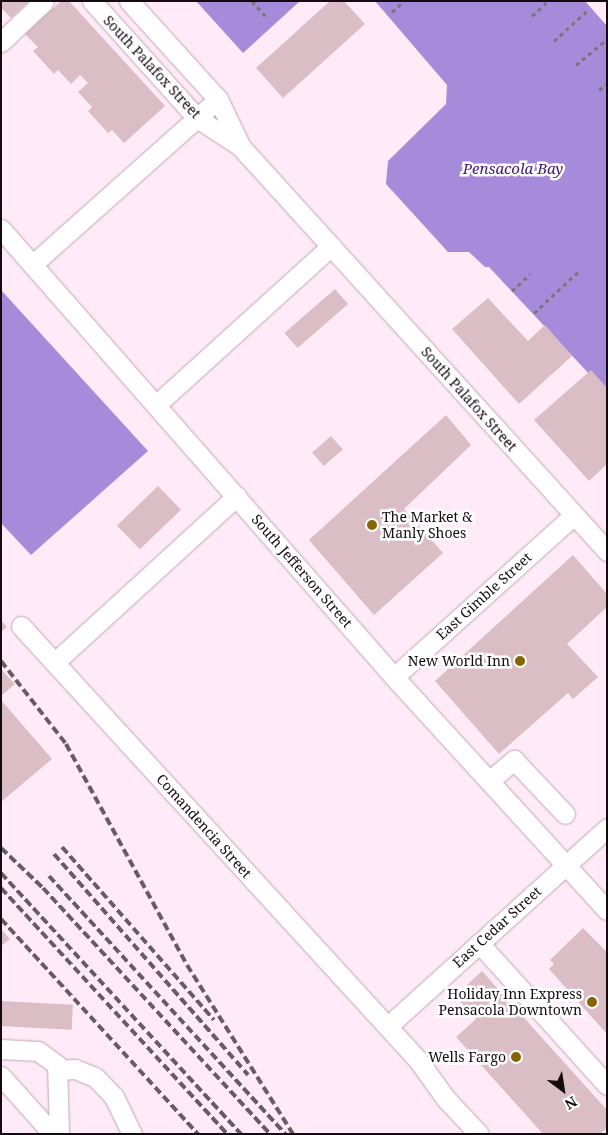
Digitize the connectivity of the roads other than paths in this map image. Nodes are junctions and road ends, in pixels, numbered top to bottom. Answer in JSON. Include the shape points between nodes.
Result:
{"nodes":[{"id":1,"x":44,"y":1,"type":"edge"},
{"id":2,"x":92,"y":1,"type":"edge"},
{"id":3,"x":129,"y":1,"type":"edge"},
{"id":4,"x":1,"y":42,"type":"edge"},
{"id":5,"x":218,"y":100,"type":"junction"},
{"id":6,"x":197,"y":118,"type":"junction"},
{"id":7,"x":240,"y":146,"type":"junction"},
{"id":8,"x":1,"y":229,"type":"edge"},
{"id":9,"x":331,"y":246,"type":"junction"},
{"id":10,"x":33,"y":264,"type":"junction"},
{"id":11,"x":158,"y":404,"type":"junction"},
{"id":12,"x":237,"y":496,"type":"junction"},
{"id":13,"x":574,"y":515,"type":"junction"},
{"id":14,"x":607,"y":551,"type":"edge"},
{"id":15,"x":21,"y":626,"type":"dead end"},
{"id":16,"x":55,"y":662,"type":"junction"},
{"id":17,"x":394,"y":677,"type":"junction"},
{"id":18,"x":489,"y":781,"type":"junction"},
{"id":19,"x":565,"y":814,"type":"dead end"},
{"id":20,"x":607,"y":828,"type":"edge"},
{"id":21,"x":566,"y":865,"type":"junction"},
{"id":22,"x":607,"y":910,"type":"edge"},
{"id":23,"x":479,"y":943,"type":"junction"},
{"id":24,"x":388,"y":1026,"type":"junction"},
{"id":25,"x":1,"y":1048,"type":"edge"},
{"id":26,"x":58,"y":1070,"type":"junction"},
{"id":27,"x":1,"y":1076,"type":"edge"},
{"id":28,"x":607,"y":1085,"type":"edge"},
{"id":29,"x":53,"y":1134,"type":"edge"},
{"id":30,"x":59,"y":1134,"type":"edge"},
{"id":31,"x":132,"y":1134,"type":"edge"},
{"id":32,"x":479,"y":1134,"type":"edge"}],
"edges":[{"from":1,"to":4,"type":"street"},
{"from":2,"to":6,"type":"street","name":"South Palafox Street"},
{"from":3,"to":5,"type":"street","name":"South Palafox Street"},
{"from":5,"to":6,"type":"street"},
{"from":5,"to":7,"type":"street","name":"South Palafox Street"},
{"from":6,"to":7,"type":"street","name":"South Palafox Street"},
{"from":6,"to":10,"type":"street"},
{"from":7,"to":9,"type":"street","name":"South Palafox Street"},
{"from":8,"to":10,"type":"street","name":"South Jefferson Street"},
{"from":9,"to":11,"type":"street"},
{"from":9,"to":13,"type":"street","name":"South Palafox Street"},
{"from":10,"to":11,"type":"street","name":"South Jefferson Street"},
{"from":11,"to":12,"type":"street","name":"South Jefferson Street"},
{"from":12,"to":16,"type":"street"},
{"from":12,"to":17,"type":"street","name":"South Jefferson Street"},
{"from":13,"to":14,"type":"street","name":"South Palafox Street"},
{"from":13,"to":17,"type":"street","name":"East Gimble Street"},
{"from":15,"to":16,"type":"street","name":"Comandencia Street"},
{"from":16,"to":24,"type":"street","name":"Comandencia Street"},
{"from":17,"to":18,"type":"street","name":"South Jefferson Street"},
{"from":18,"to":19,"type":"street","via":[[514,760]]},
{"from":18,"to":21,"type":"street","name":"South Jefferson Street"},
{"from":20,"to":21,"type":"street","name":"East Cedar Street"},
{"from":21,"to":22,"type":"street","name":"South Jefferson Street"},
{"from":21,"to":23,"type":"street","name":"East Cedar Street"},
{"from":23,"to":24,"type":"street","name":"East Cedar Street"},
{"from":23,"to":28,"type":"street"},
{"from":24,"to":32,"type":"street","name":"Comandencia Street","via":[[446,1099]]},
{"from":25,"to":26,"type":"street","via":[[38,1051],[49,1057]]},
{"from":26,"to":30,"type":"street"},
{"from":26,"to":31,"type":"street","via":[[83,1072],[107,1088]]},
{"from":27,"to":29,"type":"street"}]}
